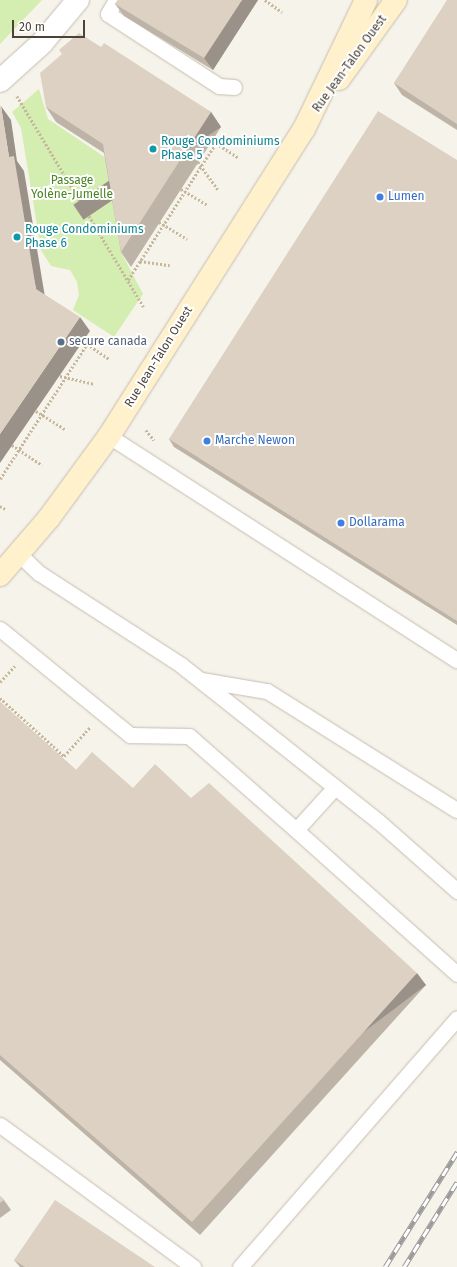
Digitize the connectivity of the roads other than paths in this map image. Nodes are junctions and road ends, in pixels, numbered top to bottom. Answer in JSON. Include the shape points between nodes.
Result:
{"nodes":[{"id":1,"x":78,"y":0,"type":"edge"},
{"id":2,"x":116,"y":0,"type":"edge"},
{"id":3,"x":366,"y":0,"type":"edge"},
{"id":4,"x":396,"y":0,"type":"edge"},
{"id":5,"x":7,"y":87,"type":"edge"},
{"id":6,"x":234,"y":87,"type":"dead end"},
{"id":7,"x":304,"y":128,"type":"junction"},
{"id":8,"x":109,"y":436,"type":"junction"},
{"id":9,"x":19,"y":554,"type":"junction"},
{"id":10,"x":0,"y":575,"type":"edge"},
{"id":11,"x":0,"y":629,"type":"edge"},
{"id":12,"x":457,"y":660,"type":"edge"},
{"id":13,"x":198,"y":679,"type":"junction"},
{"id":14,"x":335,"y":787,"type":"junction"},
{"id":15,"x":457,"y":810,"type":"edge"},
{"id":16,"x":296,"y":830,"type":"junction"},
{"id":17,"x":457,"y":891,"type":"edge"},
{"id":18,"x":457,"y":974,"type":"edge"},
{"id":19,"x":457,"y":1018,"type":"edge"},
{"id":20,"x":0,"y":1125,"type":"edge"},
{"id":21,"x":193,"y":1267,"type":"edge"},
{"id":22,"x":240,"y":1267,"type":"edge"}],
"edges":[{"from":1,"to":5,"type":"street"},
{"from":2,"to":6,"type":"lane","via":[[108,14],[219,86]]},
{"from":3,"to":7,"type":"main road","name":"Rue Jean-Talon Ouest"},
{"from":4,"to":7,"type":"main road","name":"Rue Jean-Talon Ouest"},
{"from":7,"to":8,"type":"main road","name":"Rue Jean-Talon Ouest"},
{"from":8,"to":9,"type":"main road","name":"Rue Jean-Talon Ouest"},
{"from":8,"to":12,"type":"lane"},
{"from":9,"to":10,"type":"main road","name":"Rue Jean-Talon Ouest"},
{"from":9,"to":13,"type":"lane","via":[[39,573]]},
{"from":11,"to":16,"type":"lane","via":[[130,735],[189,736]]},
{"from":13,"to":14,"type":"lane"},
{"from":13,"to":15,"type":"lane","via":[[267,691]]},
{"from":14,"to":16,"type":"lane"},
{"from":14,"to":17,"type":"lane"},
{"from":16,"to":18,"type":"lane"},
{"from":19,"to":22,"type":"lane"},
{"from":20,"to":21,"type":"lane"}]}
